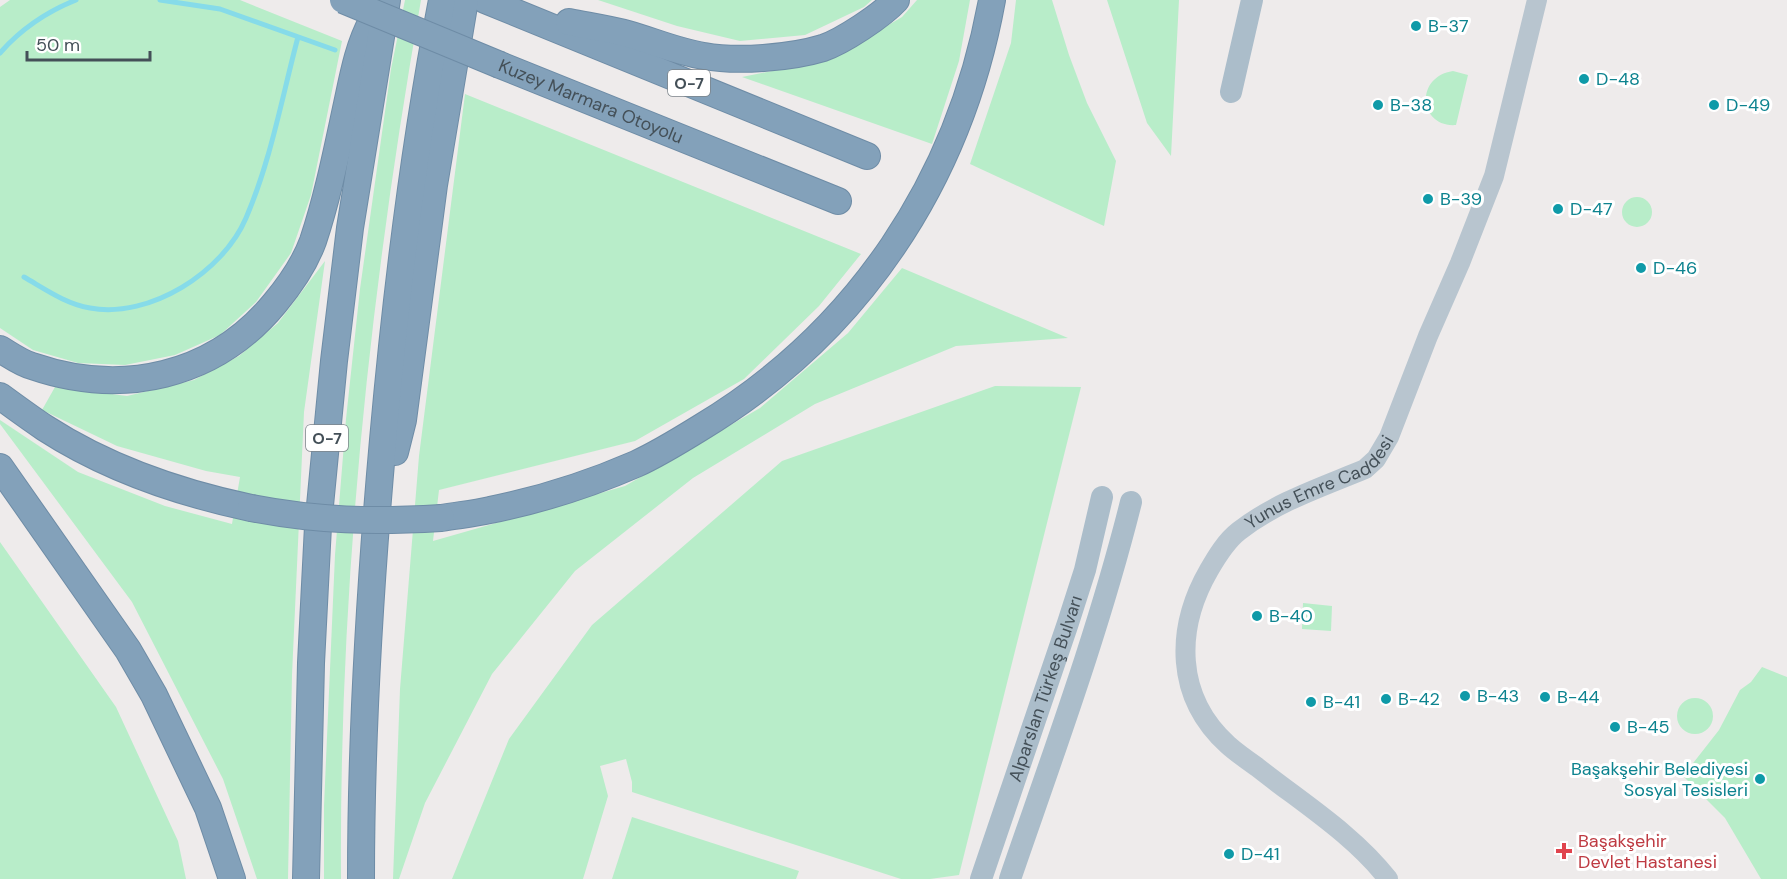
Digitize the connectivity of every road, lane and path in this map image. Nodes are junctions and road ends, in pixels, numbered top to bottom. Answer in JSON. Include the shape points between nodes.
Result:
{"nodes":[{"id":1,"x":343,"y":0,"type":"edge"},
{"id":2,"x":385,"y":0,"type":"edge"},
{"id":3,"x":442,"y":0,"type":"edge"},
{"id":4,"x":465,"y":0,"type":"edge"},
{"id":5,"x":485,"y":0,"type":"edge"},
{"id":6,"x":896,"y":0,"type":"edge"},
{"id":7,"x":992,"y":0,"type":"edge"},
{"id":8,"x":1252,"y":0,"type":"edge"},
{"id":9,"x":1537,"y":0,"type":"edge"},
{"id":10,"x":510,"y":10,"type":"junction"},
{"id":11,"x":1231,"y":92,"type":"dead end"},
{"id":12,"x":867,"y":156,"type":"dead end"},
{"id":13,"x":838,"y":201,"type":"dead end"},
{"id":14,"x":0,"y":350,"type":"edge"},
{"id":15,"x":0,"y":396,"type":"edge"},
{"id":16,"x":0,"y":466,"type":"edge"},
{"id":17,"x":1102,"y":497,"type":"dead end"},
{"id":18,"x":1131,"y":502,"type":"dead end"},
{"id":19,"x":373,"y":546,"type":"junction"},
{"id":20,"x":232,"y":879,"type":"edge"},
{"id":21,"x":306,"y":879,"type":"edge"},
{"id":22,"x":361,"y":879,"type":"edge"},
{"id":23,"x":981,"y":879,"type":"edge"},
{"id":24,"x":1010,"y":879,"type":"edge"},
{"id":25,"x":1388,"y":879,"type":"edge"}],
"edges":[{"from":1,"to":13,"type":"highway","name":"Kuzey Marmara Otoyolu","bridge":true},
{"from":2,"to":14,"type":"highway","via":[[365,34],[312,243],[299,270],[260,321],[230,345],[198,363],[139,379],[70,377],[30,366]]},
{"from":2,"to":21,"type":"highway","number":"O-7","via":[[350,228],[318,526]]},
{"from":3,"to":19,"type":"highway","via":[[411,190]]},
{"from":4,"to":19,"type":"highway","via":[[434,185],[403,420]]},
{"from":5,"to":10,"type":"highway","number":"O-7"},
{"from":6,"to":10,"type":"highway","via":[[824,47],[783,57],[705,57],[626,34]]},
{"from":7,"to":15,"type":"highway","bridge":true,"via":[[976,73],[960,120],[895,245],[814,341],[746,399],[639,463],[548,496],[489,511],[384,521],[290,515],[210,499],[147,478],[46,429]]},
{"from":8,"to":11,"type":"main road"},
{"from":9,"to":25,"type":"street","name":"Yunus Emre Caddesi","via":[[1494,176],[1389,437],[1365,469],[1270,510],[1237,532],[1203,580],[1187,624],[1186,670],[1207,722],[1227,745],[1370,857]]},
{"from":10,"to":12,"type":"highway","number":"O-7"},
{"from":16,"to":20,"type":"highway","via":[[122,641],[154,695],[208,808]]},
{"from":17,"to":23,"type":"main road","name":"Alparslan Türkeş Bulvarı","via":[[1072,612]]},
{"from":18,"to":24,"type":"main road","name":"Alparslan Türkeş Bulvarı","via":[[1081,672]]},
{"from":19,"to":22,"type":"highway"}]}
